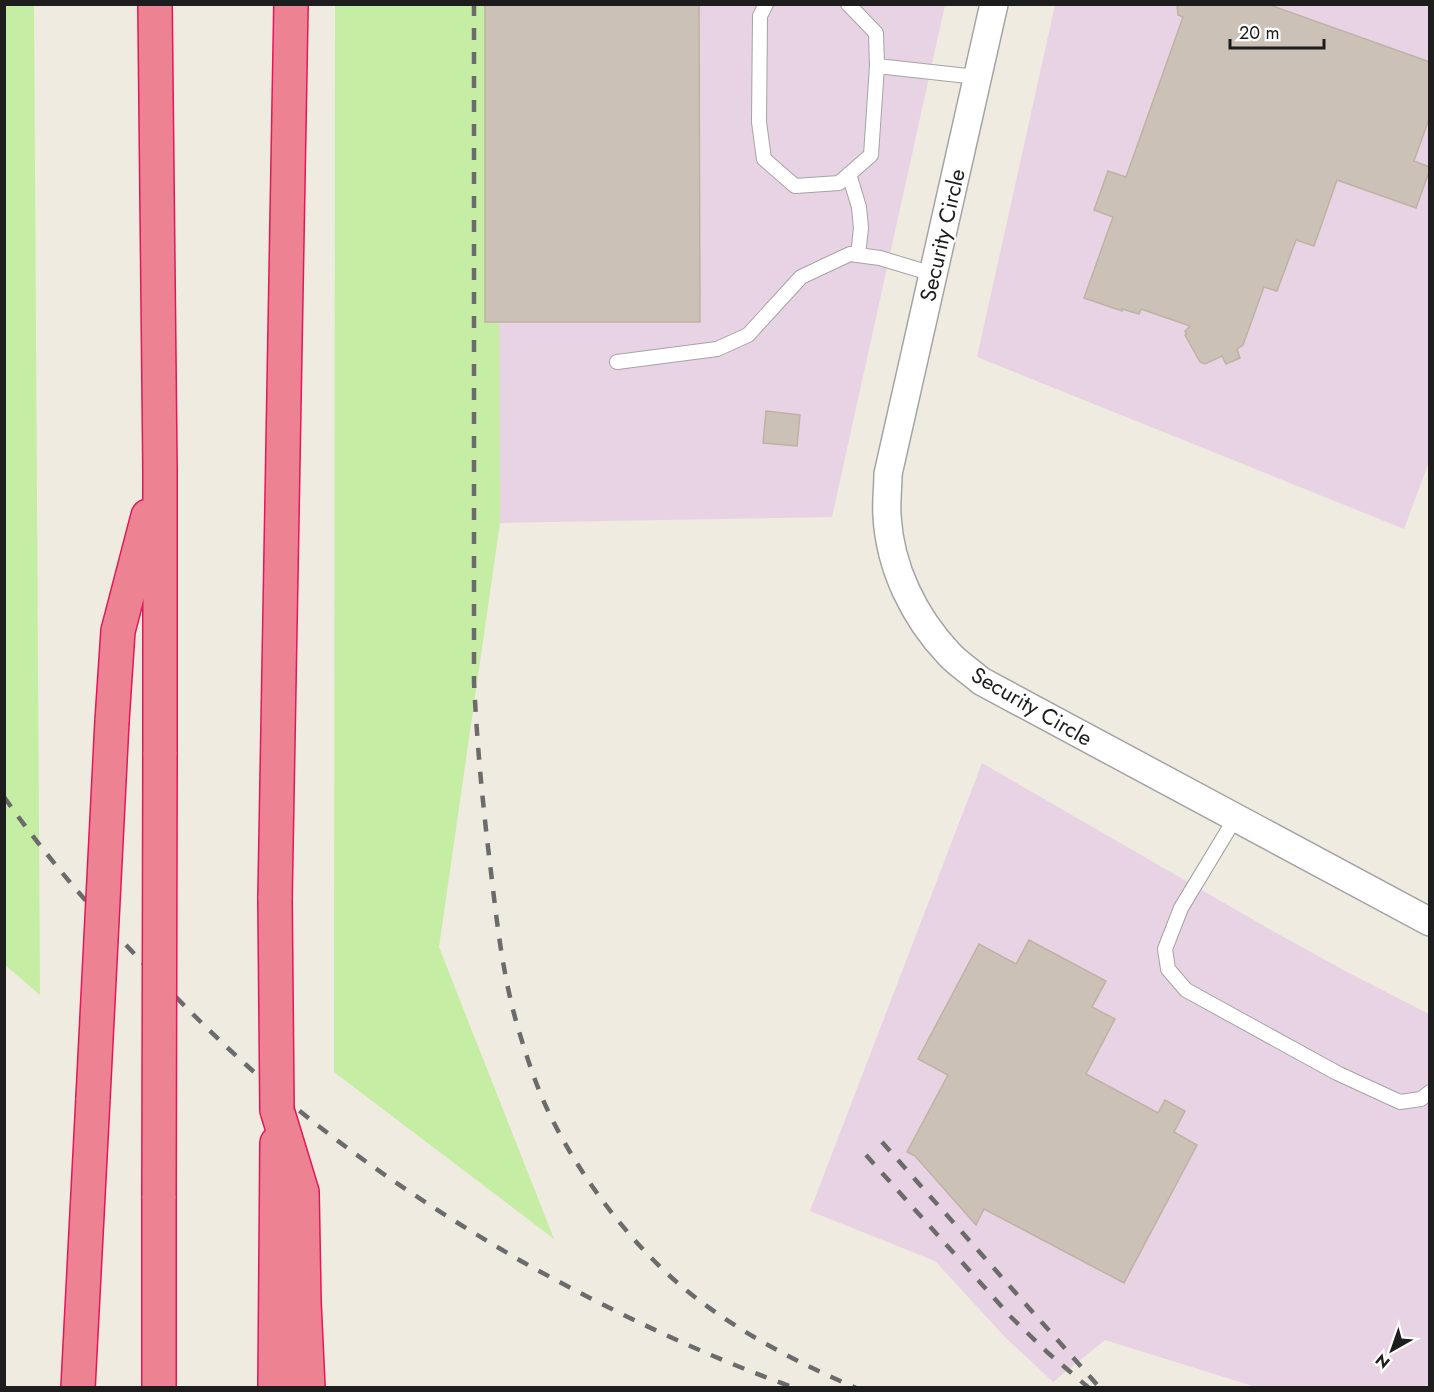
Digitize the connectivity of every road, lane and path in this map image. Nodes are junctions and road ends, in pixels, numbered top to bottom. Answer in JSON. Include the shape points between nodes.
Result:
{"nodes":[{"id":1,"x":155,"y":4,"type":"edge"},
{"id":2,"x":291,"y":4,"type":"edge"},
{"id":3,"x":766,"y":4,"type":"edge"},
{"id":4,"x":848,"y":4,"type":"edge"},
{"id":5,"x":994,"y":4,"type":"edge"},
{"id":6,"x":877,"y":66,"type":"junction"},
{"id":7,"x":977,"y":77,"type":"junction"},
{"id":8,"x":849,"y":174,"type":"junction"},
{"id":9,"x":858,"y":255,"type":"junction"},
{"id":10,"x":933,"y":274,"type":"junction"},
{"id":11,"x":617,"y":362,"type":"dead end"},
{"id":12,"x":160,"y":471,"type":"junction"},
{"id":13,"x":1236,"y":817,"type":"junction"},
{"id":14,"x":1430,"y":922,"type":"edge"},
{"id":15,"x":1430,"y":1092,"type":"edge"},
{"id":16,"x":277,"y":1110,"type":"junction"},
{"id":17,"x":78,"y":1388,"type":"edge"},
{"id":18,"x":159,"y":1388,"type":"edge"},
{"id":19,"x":275,"y":1388,"type":"edge"},
{"id":20,"x":308,"y":1388,"type":"edge"}],
"edges":[{"from":1,"to":12,"type":"highway"},
{"from":2,"to":16,"type":"highway","bridge":true,"via":[[274,898]]},
{"from":3,"to":8,"type":"lane","via":[[760,16],[759,122],[764,159],[795,186],[839,183]]},
{"from":4,"to":6,"type":"lane","via":[[876,33]]},
{"from":5,"to":7,"type":"street","name":"Security Circle"},
{"from":6,"to":7,"type":"lane"},
{"from":6,"to":8,"type":"lane","via":[[871,155]]},
{"from":7,"to":10,"type":"street","name":"Security Circle"},
{"from":8,"to":9,"type":"lane","via":[[859,207]]},
{"from":9,"to":10,"type":"lane"},
{"from":9,"to":11,"type":"lane","via":[[850,254],[801,277],[748,335],[717,349]]},
{"from":10,"to":13,"type":"street","name":"Security Circle","via":[[888,474],[887,516],[893,555],[908,596],[951,656],[981,681]]},
{"from":12,"to":17,"type":"highway","bridge":true,"via":[[118,631]]},
{"from":12,"to":18,"type":"highway","bridge":true},
{"from":13,"to":14,"type":"street","name":"Security Circle"},
{"from":13,"to":15,"type":"lane","via":[[1181,908],[1165,949],[1168,969],[1186,990],[1358,1083],[1400,1102],[1421,1099]]},
{"from":16,"to":19,"type":"highway"},
{"from":16,"to":20,"type":"highway","via":[[302,1192]]}]}
